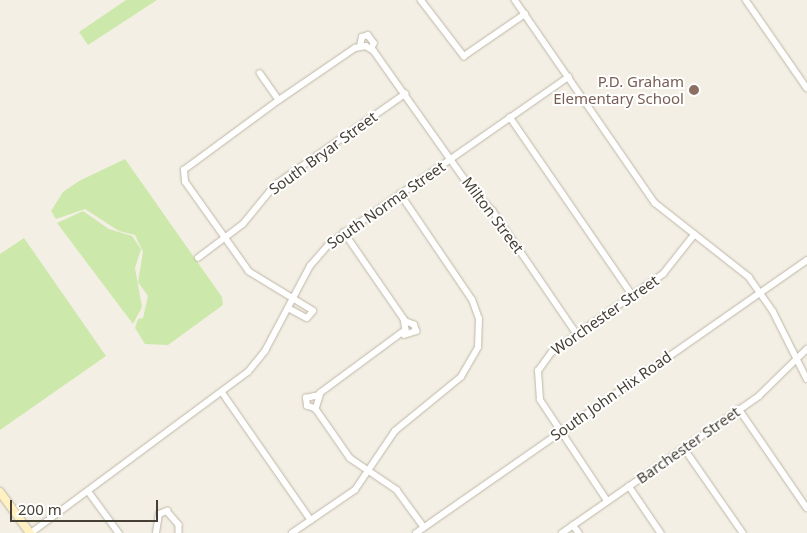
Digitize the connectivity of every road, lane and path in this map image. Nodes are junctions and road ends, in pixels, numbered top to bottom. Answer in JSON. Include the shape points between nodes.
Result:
{"nodes":[{"id":1,"x":421,"y":0,"type":"edge"},
{"id":2,"x":515,"y":0,"type":"edge"},
{"id":3,"x":746,"y":0,"type":"edge"},
{"id":4,"x":525,"y":14,"type":"junction"},
{"id":5,"x":363,"y":46,"type":"junction"},
{"id":6,"x":372,"y":49,"type":"junction"},
{"id":7,"x":260,"y":73,"type":"dead end"},
{"id":8,"x":568,"y":77,"type":"junction"},
{"id":9,"x":807,"y":88,"type":"edge"},
{"id":10,"x":405,"y":94,"type":"junction"},
{"id":11,"x":279,"y":100,"type":"junction"},
{"id":12,"x":510,"y":117,"type":"junction"},
{"id":13,"x":450,"y":159,"type":"junction"},
{"id":14,"x":400,"y":194,"type":"junction"},
{"id":15,"x":344,"y":232,"type":"junction"},
{"id":16,"x":694,"y":235,"type":"junction"},
{"id":17,"x":226,"y":239,"type":"junction"},
{"id":18,"x":198,"y":258,"type":"dead end"},
{"id":19,"x":807,"y":260,"type":"edge"},
{"id":20,"x":760,"y":292,"type":"junction"},
{"id":21,"x":633,"y":296,"type":"junction"},
{"id":22,"x":293,"y":297,"type":"junction"},
{"id":23,"x":288,"y":308,"type":"junction"},
{"id":24,"x":406,"y":322,"type":"junction"},
{"id":25,"x":577,"y":334,"type":"junction"},
{"id":26,"x":404,"y":335,"type":"junction"},
{"id":27,"x":807,"y":349,"type":"edge"},
{"id":28,"x":797,"y":359,"type":"junction"},
{"id":29,"x":807,"y":380,"type":"edge"},
{"id":30,"x":222,"y":392,"type":"junction"},
{"id":31,"x":319,"y":395,"type":"junction"},
{"id":32,"x":316,"y":409,"type":"junction"},
{"id":33,"x":739,"y":409,"type":"junction"},
{"id":34,"x":560,"y":432,"type":"junction"},
{"id":35,"x":684,"y":448,"type":"junction"},
{"id":36,"x":369,"y":472,"type":"junction"},
{"id":37,"x":629,"y":486,"type":"junction"},
{"id":38,"x":0,"y":492,"type":"edge"},
{"id":39,"x":90,"y":492,"type":"junction"},
{"id":40,"x":607,"y":501,"type":"junction"},
{"id":41,"x":807,"y":508,"type":"edge"},
{"id":42,"x":311,"y":520,"type":"junction"},
{"id":43,"x":574,"y":525,"type":"junction"},
{"id":44,"x":424,"y":527,"type":"junction"},
{"id":45,"x":30,"y":533,"type":"edge"},
{"id":46,"x":119,"y":533,"type":"edge"},
{"id":47,"x":158,"y":533,"type":"edge"},
{"id":48,"x":179,"y":533,"type":"edge"},
{"id":49,"x":292,"y":533,"type":"edge"},
{"id":50,"x":416,"y":533,"type":"edge"},
{"id":51,"x":562,"y":533,"type":"edge"},
{"id":52,"x":579,"y":533,"type":"edge"},
{"id":53,"x":661,"y":533,"type":"edge"},
{"id":54,"x":743,"y":533,"type":"edge"}],
"edges":[{"from":1,"to":4,"type":"street","via":[[464,56]]},
{"from":2,"to":4,"type":"street"},
{"from":3,"to":9,"type":"street"},
{"from":4,"to":8,"type":"street"},
{"from":5,"to":6,"type":"street","name":"Milton Street"},
{"from":5,"to":6,"type":"street","name":"Milton Street","via":[[362,36],[368,35],[374,43]]},
{"from":5,"to":11,"type":"street"},
{"from":6,"to":10,"type":"street","name":"Milton Street"},
{"from":7,"to":11,"type":"street"},
{"from":8,"to":12,"type":"street","name":"South Norma Street"},
{"from":8,"to":16,"type":"street","via":[[655,203]]},
{"from":10,"to":13,"type":"street","name":"Milton Street"},
{"from":10,"to":17,"type":"street","name":"South Bryar Street","via":[[276,185]]},
{"from":11,"to":17,"type":"street","via":[[190,162],[183,173]]},
{"from":12,"to":13,"type":"street","name":"South Norma Street"},
{"from":12,"to":21,"type":"street"},
{"from":13,"to":14,"type":"street","name":"South Norma Street"},
{"from":13,"to":25,"type":"street","name":"Milton Street","via":[[493,211]]},
{"from":14,"to":15,"type":"street","name":"South Norma Street"},
{"from":14,"to":36,"type":"street","via":[[472,300],[480,339],[465,373],[403,422]]},
{"from":15,"to":22,"type":"street","name":"South Norma Street","via":[[318,256]]},
{"from":15,"to":24,"type":"street"},
{"from":16,"to":20,"type":"street","via":[[736,265]]},
{"from":16,"to":21,"type":"street","name":"Worchester Street","via":[[669,269]]},
{"from":17,"to":18,"type":"street","name":"South Bryar Street"},
{"from":17,"to":22,"type":"street","via":[[256,278]]},
{"from":19,"to":20,"type":"street","name":"South John Hix Road"},
{"from":20,"to":28,"type":"street"},
{"from":20,"to":34,"type":"street","name":"South John Hix Road"},
{"from":21,"to":25,"type":"street","name":"Worchester Street"},
{"from":22,"to":23,"type":"street","name":"South Norma Street"},
{"from":22,"to":23,"type":"street","via":[[310,305],[312,314],[305,318]]},
{"from":23,"to":30,"type":"street","name":"South Norma Street","via":[[259,360]]},
{"from":24,"to":26,"type":"street"},
{"from":24,"to":26,"type":"street","via":[[414,325],[416,331]]},
{"from":25,"to":34,"type":"street","name":"Worchester Street","via":[[547,356],[537,376],[540,400]]},
{"from":26,"to":31,"type":"street"},
{"from":27,"to":28,"type":"street","name":"Barchester Street"},
{"from":28,"to":29,"type":"street"},
{"from":28,"to":33,"type":"street","name":"Barchester Street"},
{"from":30,"to":39,"type":"street","name":"South Norma Street","via":[[126,459]]},
{"from":30,"to":42,"type":"street"},
{"from":31,"to":32,"type":"street"},
{"from":31,"to":32,"type":"street","via":[[306,398],[307,406]]},
{"from":32,"to":36,"type":"street","via":[[350,458]]},
{"from":33,"to":35,"type":"street","name":"Barchester Street"},
{"from":33,"to":41,"type":"street"},
{"from":34,"to":40,"type":"street","name":"Worchester Street"},
{"from":34,"to":44,"type":"street","name":"South John Hix Road"},
{"from":35,"to":37,"type":"street","name":"Barchester Street"},
{"from":35,"to":54,"type":"street"},
{"from":36,"to":42,"type":"street","via":[[355,490]]},
{"from":36,"to":44,"type":"street","via":[[397,490]]},
{"from":37,"to":40,"type":"street","name":"Barchester Street"},
{"from":37,"to":53,"type":"street"},
{"from":38,"to":45,"type":"main road"},
{"from":39,"to":45,"type":"street","name":"South Norma Street"},
{"from":39,"to":46,"type":"street"},
{"from":40,"to":43,"type":"street","name":"Barchester Street"},
{"from":42,"to":49,"type":"street"},
{"from":43,"to":51,"type":"street","name":"Barchester Street"},
{"from":43,"to":52,"type":"street"},
{"from":44,"to":50,"type":"street","name":"South John Hix Road"},
{"from":47,"to":48,"type":"street","via":[[159,514],[167,511]]}]}
